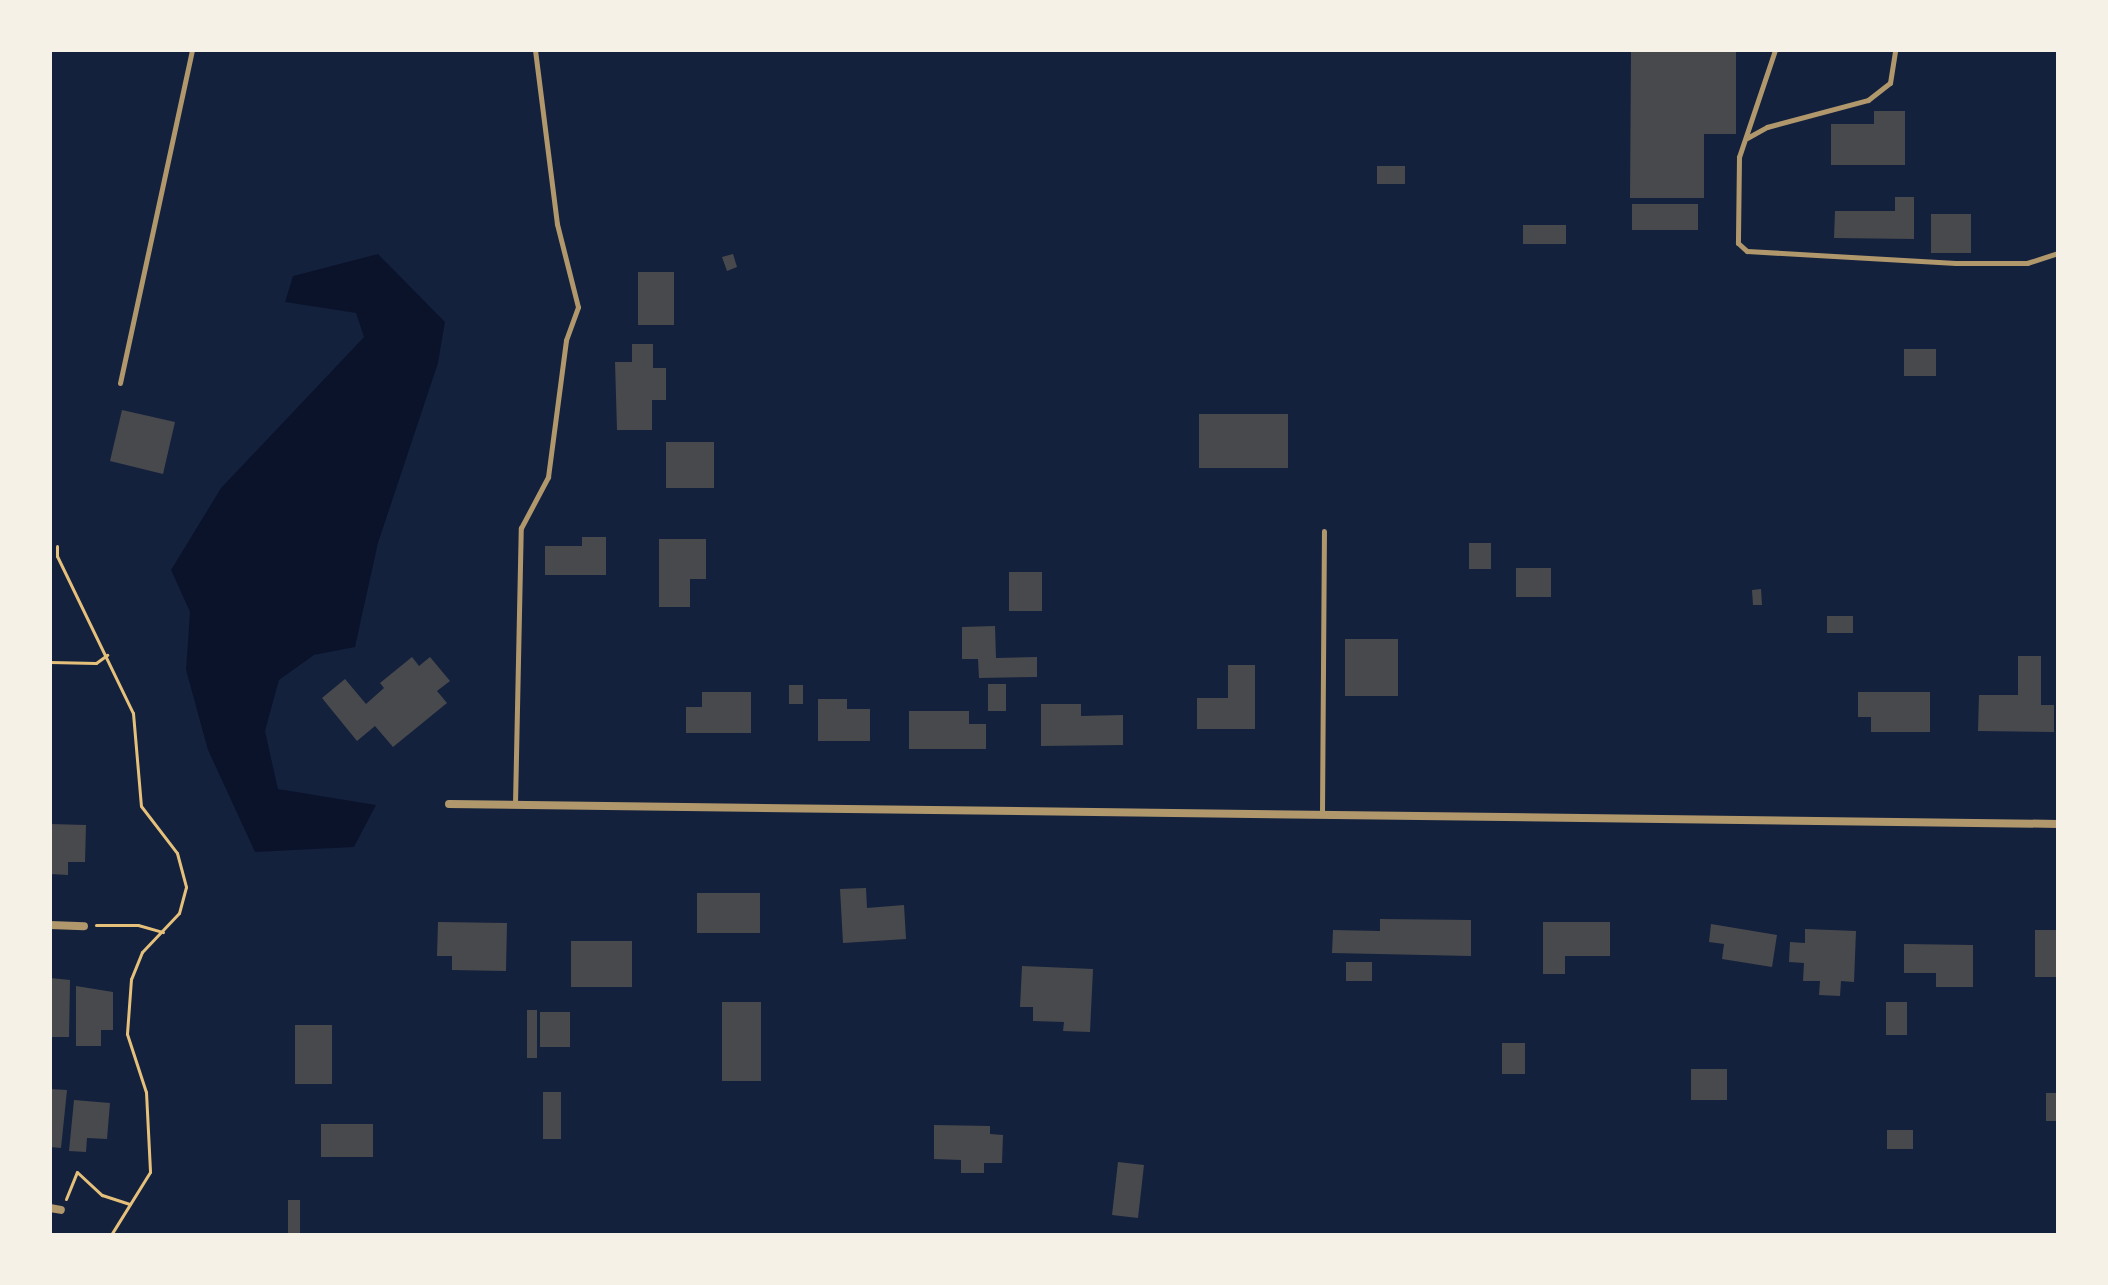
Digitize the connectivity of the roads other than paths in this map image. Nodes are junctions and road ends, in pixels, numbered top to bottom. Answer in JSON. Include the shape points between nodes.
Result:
{"nodes":[{"id":1,"x":192,"y":50,"type":"edge"},
{"id":2,"x":535,"y":50,"type":"edge"},
{"id":3,"x":1775,"y":50,"type":"edge"},
{"id":4,"x":1895,"y":50,"type":"edge"},
{"id":5,"x":1746,"y":138,"type":"junction"},
{"id":6,"x":2058,"y":253,"type":"edge"},
{"id":7,"x":120,"y":383,"type":"dead end"},
{"id":8,"x":1324,"y":531,"type":"dead end"},
{"id":9,"x":449,"y":804,"type":"dead end"},
{"id":10,"x":515,"y":805,"type":"junction"},
{"id":11,"x":1322,"y":813,"type":"junction"},
{"id":12,"x":2058,"y":824,"type":"edge"},
{"id":13,"x":50,"y":925,"type":"edge"},
{"id":14,"x":84,"y":926,"type":"road end"},
{"id":15,"x":50,"y":1208,"type":"edge"},
{"id":16,"x":61,"y":1210,"type":"road end"}],
"edges":[{"from":1,"to":7,"type":"lane"},
{"from":2,"to":10,"type":"lane","via":[[557,224],[578,307],[566,340],[548,477],[521,528]]},
{"from":3,"to":5,"type":"lane"},
{"from":4,"to":5,"type":"lane","via":[[1890,83],[1868,100],[1767,127]]},
{"from":5,"to":6,"type":"lane","via":[[1736,211],[1738,243],[1747,251],[1956,263],[2027,263]]},
{"from":8,"to":11,"type":"lane"},
{"from":9,"to":10,"type":"street"},
{"from":10,"to":11,"type":"street"},
{"from":11,"to":12,"type":"street"},
{"from":13,"to":14,"type":"street"},
{"from":15,"to":16,"type":"street"}]}
